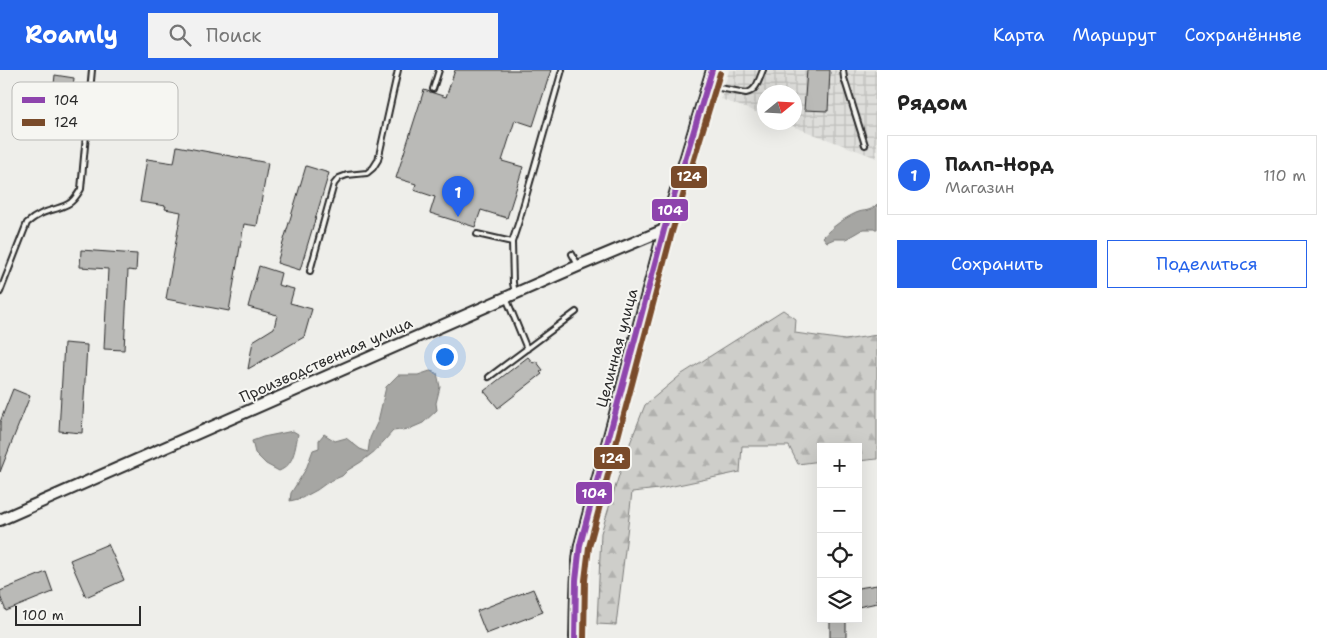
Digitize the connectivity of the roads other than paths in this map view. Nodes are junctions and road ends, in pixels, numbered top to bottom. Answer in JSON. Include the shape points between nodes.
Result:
{"nodes":[{"id":1,"x":398,"y":70,"type":"edge"},
{"id":2,"x":439,"y":70,"type":"edge"},
{"id":3,"x":562,"y":70,"type":"edge"},
{"id":4,"x":712,"y":70,"type":"edge"},
{"id":5,"x":763,"y":70,"type":"edge"},
{"id":6,"x":843,"y":70,"type":"edge"},
{"id":7,"x":707,"y":86,"type":"junction"},
{"id":8,"x":433,"y":89,"type":"dead end"},
{"id":9,"x":86,"y":140,"type":"edge"},
{"id":10,"x":865,"y":145,"type":"dead end"},
{"id":11,"x":664,"y":230,"type":"junction"},
{"id":12,"x":477,"y":234,"type":"dead end"},
{"id":13,"x":512,"y":242,"type":"junction"},
{"id":14,"x":572,"y":254,"type":"dead end"},
{"id":15,"x":578,"y":266,"type":"junction"},
{"id":16,"x":310,"y":271,"type":"dead end"},
{"id":17,"x":0,"y":292,"type":"edge"},
{"id":18,"x":510,"y":296,"type":"junction"},
{"id":19,"x":576,"y":312,"type":"dead end"},
{"id":20,"x":527,"y":349,"type":"junction"},
{"id":21,"x":489,"y":377,"type":"dead end"},
{"id":22,"x":0,"y":520,"type":"edge"},
{"id":23,"x":575,"y":638,"type":"edge"}],
"edges":[{"from":1,"to":16,"type":"lane","via":[[378,160],[367,173],[346,174],[334,184]]},
{"from":2,"to":8,"type":"lane"},
{"from":3,"to":13,"type":"lane"},
{"from":4,"to":7,"type":"street","name":"Целинная улица"},
{"from":5,"to":7,"type":"lane","via":[[755,89],[746,94]]},
{"from":6,"to":10,"type":"lane"},
{"from":7,"to":11,"type":"street","name":"Целинная улица"},
{"from":9,"to":17,"type":"lane","via":[[82,189],[69,204],[41,212],[27,222]]},
{"from":11,"to":15,"type":"street","name":"Производственная улица"},
{"from":11,"to":23,"type":"street","name":"Целинная улица","via":[[580,544]]},
{"from":12,"to":13,"type":"lane"},
{"from":13,"to":18,"type":"lane"},
{"from":14,"to":15,"type":"lane"},
{"from":15,"to":18,"type":"street","name":"Производственная улица"},
{"from":18,"to":20,"type":"lane"},
{"from":18,"to":22,"type":"street","name":"Производственная улица"},
{"from":19,"to":20,"type":"lane"},
{"from":20,"to":21,"type":"lane"}]}
